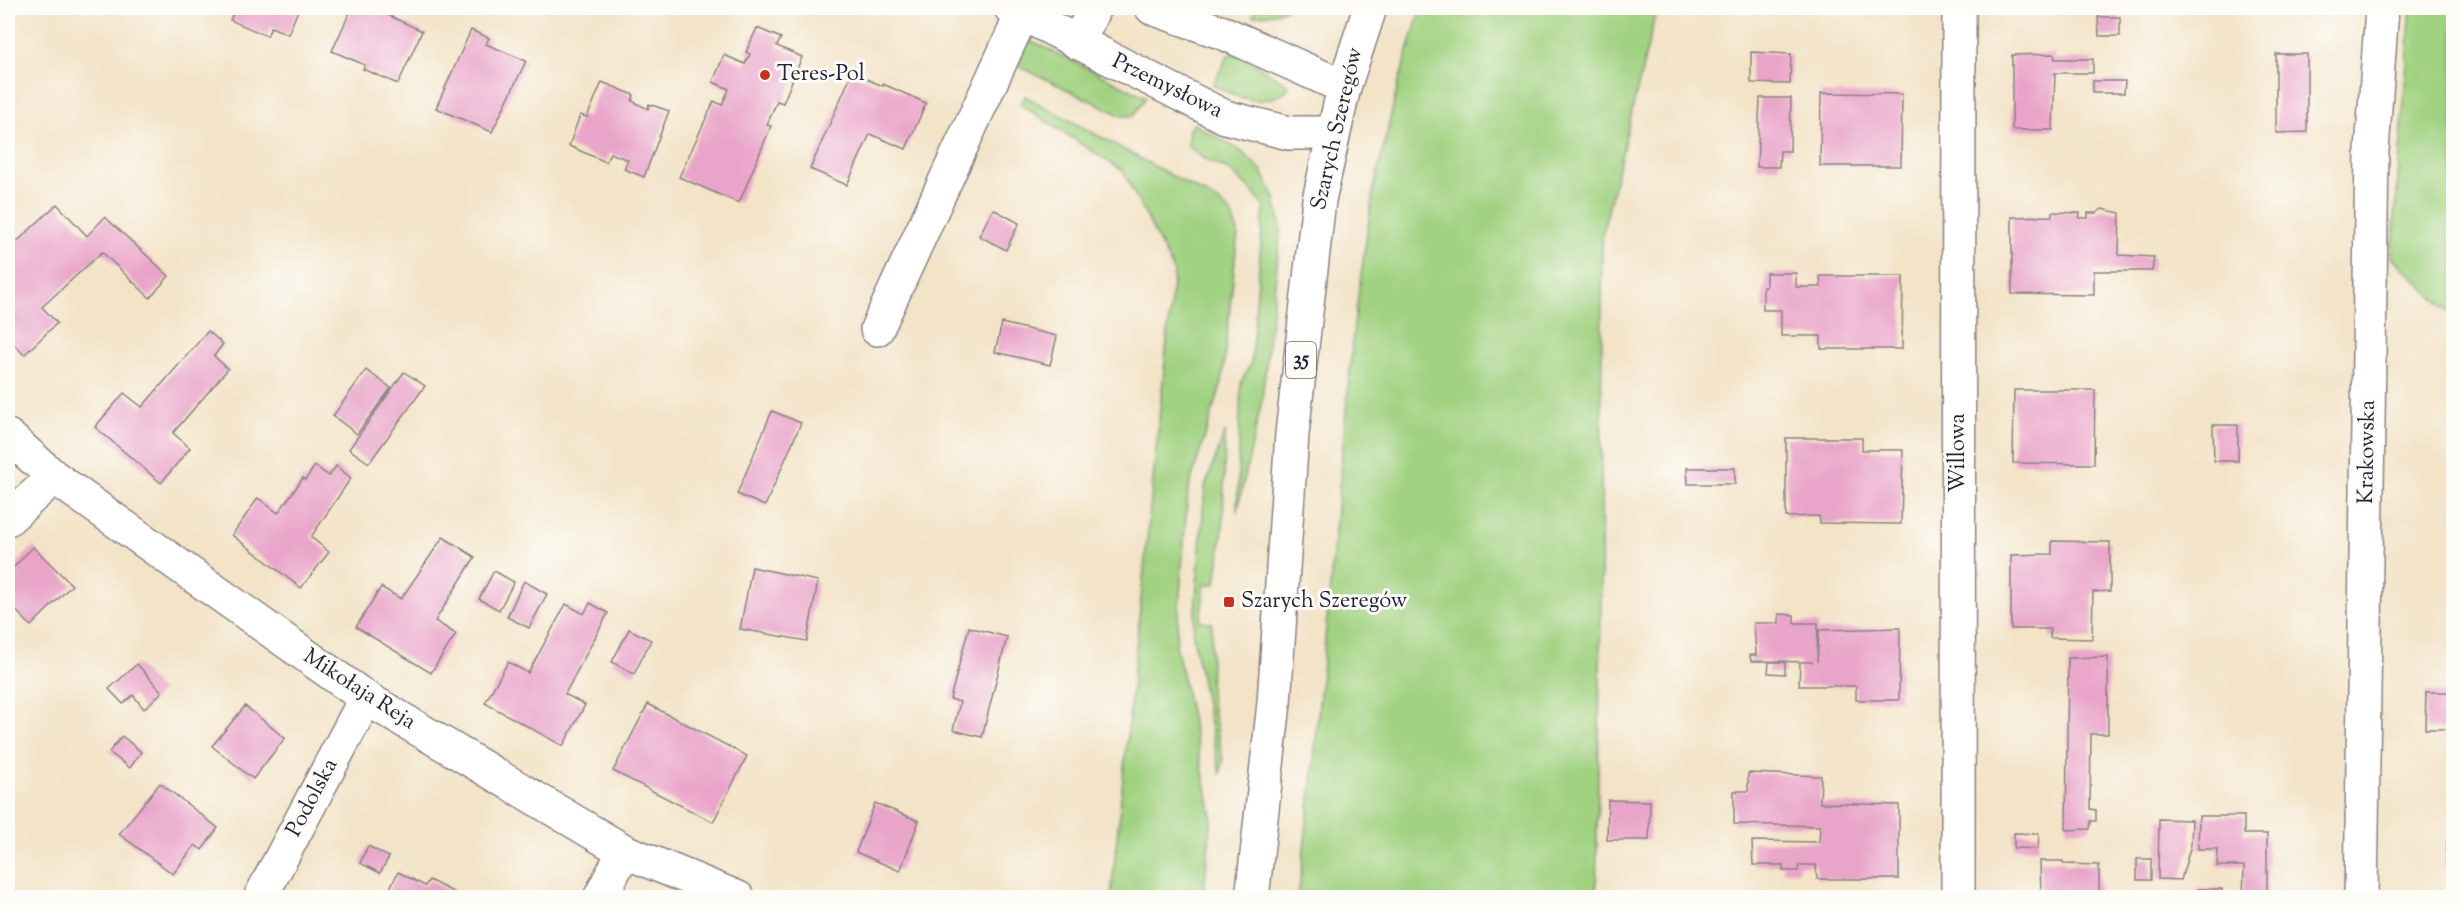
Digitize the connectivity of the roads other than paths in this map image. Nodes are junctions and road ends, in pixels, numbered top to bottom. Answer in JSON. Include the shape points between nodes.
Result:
{"nodes":[{"id":1,"x":1094,"y":8,"type":"edge"},
{"id":2,"x":1152,"y":8,"type":"edge"},
{"id":3,"x":1370,"y":8,"type":"edge"},
{"id":4,"x":1959,"y":8,"type":"edge"},
{"id":5,"x":2382,"y":8,"type":"edge"},
{"id":6,"x":1020,"y":10,"type":"edge"},
{"id":7,"x":1078,"y":43,"type":"junction"},
{"id":8,"x":1344,"y":87,"type":"junction"},
{"id":9,"x":1333,"y":133,"type":"junction"},
{"id":10,"x":877,"y":329,"type":"dead end"},
{"id":11,"x":8,"y":436,"type":"edge"},
{"id":12,"x":54,"y":477,"type":"junction"},
{"id":13,"x":8,"y":519,"type":"edge"},
{"id":14,"x":366,"y":698,"type":"junction"},
{"id":15,"x":624,"y":851,"type":"junction"},
{"id":16,"x":260,"y":897,"type":"edge"},
{"id":17,"x":600,"y":897,"type":"edge"},
{"id":18,"x":738,"y":897,"type":"edge"},
{"id":19,"x":1252,"y":897,"type":"edge"},
{"id":20,"x":1958,"y":897,"type":"edge"},
{"id":21,"x":2361,"y":897,"type":"edge"}],
"edges":[{"from":1,"to":7,"type":"street"},
{"from":2,"to":8,"type":"street","via":[[1226,34]]},
{"from":3,"to":8,"type":"street","name":"Szarych Szeregów","number":"35"},
{"from":4,"to":20,"type":"street","name":"Willowa"},
{"from":5,"to":21,"type":"street","name":"Krakowska","via":[[2372,152]]},
{"from":6,"to":7,"type":"street","name":"Przemysłowa"},
{"from":6,"to":10,"type":"street"},
{"from":7,"to":9,"type":"street","name":"Przemysłowa","via":[[1225,117],[1289,132]]},
{"from":8,"to":9,"type":"street","name":"Szarych Szeregów","number":"35"},
{"from":9,"to":19,"type":"street","name":"Szarych Szeregów","number":"35","via":[[1319,200],[1292,434],[1274,703]]},
{"from":11,"to":12,"type":"street","name":"Mikołaja Reja"},
{"from":12,"to":13,"type":"street"},
{"from":12,"to":14,"type":"street","name":"Mikołaja Reja"},
{"from":14,"to":15,"type":"street","name":"Mikołaja Reja"},
{"from":14,"to":16,"type":"street","name":"Podolska"},
{"from":15,"to":17,"type":"street"},
{"from":15,"to":18,"type":"street","name":"Mikołaja Reja"}]}
